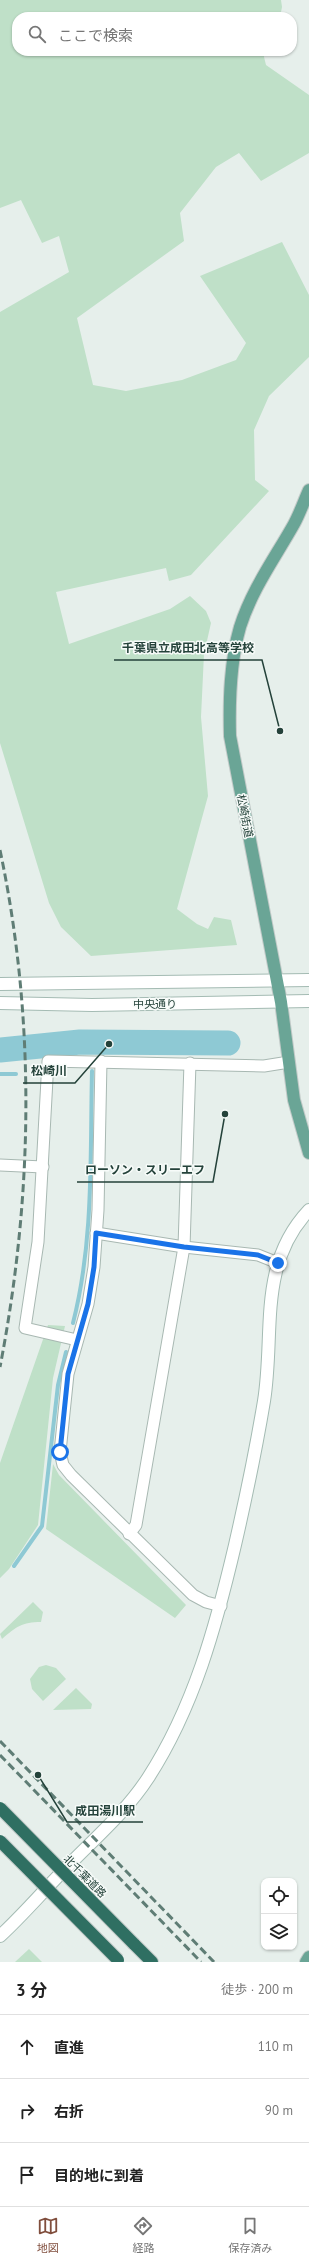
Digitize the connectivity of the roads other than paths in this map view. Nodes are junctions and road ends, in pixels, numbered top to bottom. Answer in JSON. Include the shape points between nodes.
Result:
{"nodes":[{"id":1,"x":309,"y":490,"type":"edge"},
{"id":2,"x":276,"y":980,"type":"junction"},
{"id":3,"x":309,"y":980,"type":"edge"},
{"id":4,"x":0,"y":984,"type":"edge"},
{"id":5,"x":309,"y":1001,"type":"edge"},
{"id":6,"x":281,"y":1002,"type":"junction"},
{"id":7,"x":0,"y":1003,"type":"edge"},
{"id":8,"x":101,"y":1061,"type":"junction"},
{"id":9,"x":289,"y":1062,"type":"junction"},
{"id":10,"x":190,"y":1064,"type":"junction"},
{"id":11,"x":309,"y":1154,"type":"edge"},
{"id":12,"x":0,"y":1164,"type":"edge"},
{"id":13,"x":43,"y":1167,"type":"junction"},
{"id":14,"x":309,"y":1210,"type":"edge"},
{"id":15,"x":96,"y":1233,"type":"junction"},
{"id":16,"x":184,"y":1247,"type":"junction"},
{"id":17,"x":278,"y":1263,"type":"junction"},
{"id":18,"x":77,"y":1340,"type":"junction"},
{"id":19,"x":129,"y":1534,"type":"junction"},
{"id":20,"x":221,"y":1606,"type":"junction"},
{"id":21,"x":0,"y":1808,"type":"edge"},
{"id":22,"x":0,"y":1841,"type":"edge"},
{"id":23,"x":0,"y":1936,"type":"edge"},
{"id":24,"x":309,"y":1956,"type":"edge"},
{"id":25,"x":119,"y":1961,"type":"edge"},
{"id":26,"x":152,"y":1962,"type":"edge"},
{"id":27,"x":306,"y":1962,"type":"edge"}],
"edges":[{"from":1,"to":2,"type":"main road","name":"松崎街道","via":[[294,523],[266,568],[246,610],[230,675],[230,736]]},
{"from":2,"to":3,"type":"street","name":"中央通り"},
{"from":2,"to":4,"type":"street","name":"中央通り"},
{"from":2,"to":6,"type":"main road","name":"松崎街道"},
{"from":5,"to":6,"type":"street","name":"中央通り"},
{"from":6,"to":7,"type":"street","name":"中央通り","via":[[92,1005]]},
{"from":6,"to":9,"type":"main road","name":"松崎街道"},
{"from":8,"to":10,"type":"street"},
{"from":8,"to":13,"type":"street","via":[[48,1061]]},
{"from":8,"to":15,"type":"street"},
{"from":9,"to":10,"type":"street","via":[[264,1066]]},
{"from":9,"to":11,"type":"main road","name":"松崎街道","via":[[294,1100]]},
{"from":10,"to":16,"type":"street"},
{"from":12,"to":13,"type":"street"},
{"from":13,"to":18,"type":"street","via":[[38,1242],[25,1328]]},
{"from":14,"to":17,"type":"street","via":[[284,1246]]},
{"from":15,"to":16,"type":"street"},
{"from":15,"to":18,"type":"street","via":[[88,1304]]},
{"from":16,"to":17,"type":"street","via":[[258,1255]]},
{"from":16,"to":19,"type":"street","via":[[136,1525]]},
{"from":17,"to":20,"type":"street","via":[[272,1286],[265,1397],[252,1472]]},
{"from":18,"to":19,"type":"street","via":[[68,1381],[60,1452],[63,1465]]},
{"from":19,"to":20,"type":"street","via":[[193,1595]]},
{"from":20,"to":23,"type":"street","via":[[186,1709],[147,1779],[121,1813]]},
{"from":21,"to":26,"type":"highway","name":"北千葉道路","bridge":true},
{"from":22,"to":25,"type":"highway","bridge":true},
{"from":24,"to":27,"type":"main road"}]}
